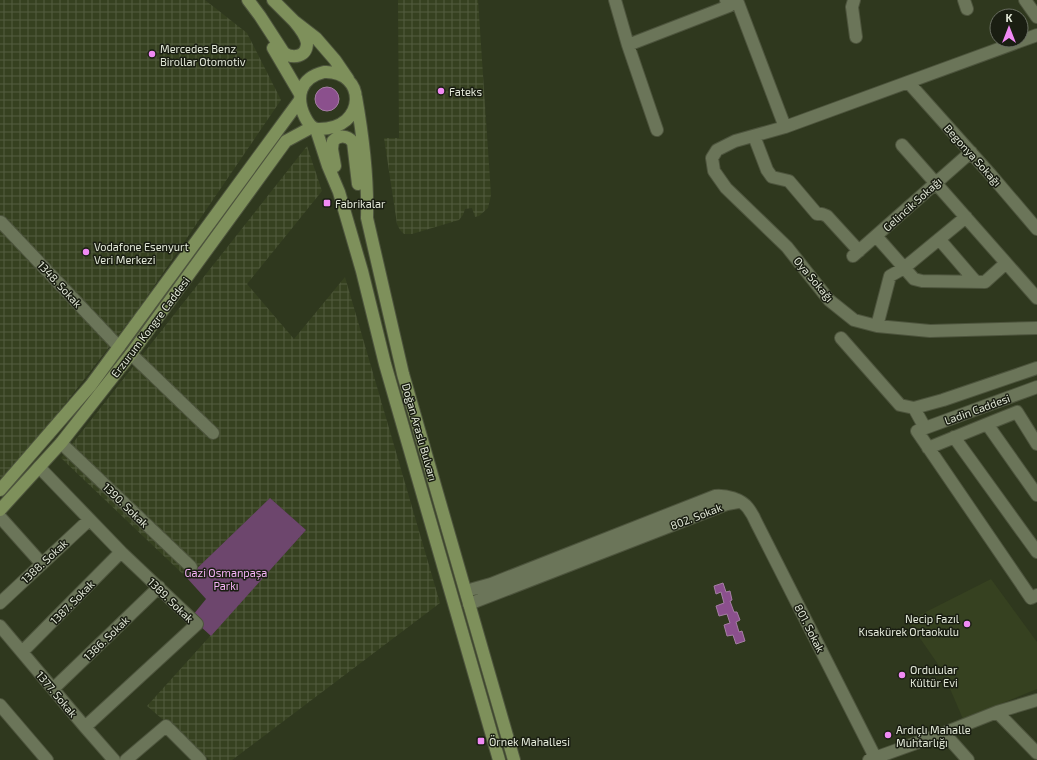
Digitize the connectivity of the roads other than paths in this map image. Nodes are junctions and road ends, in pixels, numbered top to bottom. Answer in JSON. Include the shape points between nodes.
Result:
{"nodes":[{"id":1,"x":242,"y":0,"type":"edge"},
{"id":2,"x":248,"y":0,"type":"edge"},
{"id":3,"x":273,"y":0,"type":"edge"},
{"id":4,"x":615,"y":0,"type":"edge"},
{"id":5,"x":854,"y":0,"type":"edge"},
{"id":6,"x":1025,"y":0,"type":"edge"},
{"id":7,"x":735,"y":2,"type":"edge"},
{"id":8,"x":1036,"y":15,"type":"edge"},
{"id":9,"x":294,"y":21,"type":"junction"},
{"id":10,"x":1037,"y":35,"type":"edge"},
{"id":11,"x":856,"y":37,"type":"dead end"},
{"id":12,"x":628,"y":45,"type":"junction"},
{"id":13,"x":349,"y":82,"type":"junction"},
{"id":14,"x":908,"y":82,"type":"junction"},
{"id":15,"x":300,"y":97,"type":"junction"},
{"id":16,"x":356,"y":97,"type":"junction"},
{"id":17,"x":785,"y":127,"type":"junction"},
{"id":18,"x":314,"y":128,"type":"junction"},
{"id":19,"x":657,"y":130,"type":"dead end"},
{"id":20,"x":754,"y":136,"type":"junction"},
{"id":21,"x":902,"y":145,"type":"dead end"},
{"id":22,"x":971,"y":152,"type":"junction"},
{"id":23,"x":935,"y":183,"type":"junction"},
{"id":24,"x":339,"y":192,"type":"junction"},
{"id":25,"x":966,"y":217,"type":"junction"},
{"id":26,"x":367,"y":218,"type":"junction"},
{"id":27,"x":0,"y":222,"type":"edge"},
{"id":28,"x":1037,"y":229,"type":"edge"},
{"id":29,"x":876,"y":236,"type":"junction"},
{"id":30,"x":939,"y":239,"type":"junction"},
{"id":31,"x":1006,"y":263,"type":"junction"},
{"id":32,"x":904,"y":268,"type":"junction"},
{"id":33,"x":976,"y":282,"type":"junction"},
{"id":34,"x":1037,"y":298,"type":"edge"},
{"id":35,"x":877,"y":326,"type":"junction"},
{"id":36,"x":1037,"y":328,"type":"edge"},
{"id":37,"x":841,"y":338,"type":"dead end"},
{"id":38,"x":119,"y":347,"type":"junction"},
{"id":39,"x":131,"y":354,"type":"junction"},
{"id":40,"x":1037,"y":368,"type":"edge"},
{"id":41,"x":1037,"y":387,"type":"edge"},
{"id":42,"x":914,"y":408,"type":"junction"},
{"id":43,"x":987,"y":424,"type":"junction"},
{"id":44,"x":921,"y":430,"type":"junction"},
{"id":45,"x":213,"y":433,"type":"dead end"},
{"id":46,"x":954,"y":437,"type":"junction"},
{"id":47,"x":61,"y":443,"type":"junction"},
{"id":48,"x":1037,"y":444,"type":"edge"},
{"id":49,"x":928,"y":448,"type":"junction"},
{"id":50,"x":39,"y":467,"type":"junction"},
{"id":51,"x":0,"y":490,"type":"edge"},
{"id":52,"x":1037,"y":496,"type":"edge"},
{"id":53,"x":740,"y":502,"type":"junction"},
{"id":54,"x":0,"y":510,"type":"edge"},
{"id":55,"x":0,"y":517,"type":"edge"},
{"id":56,"x":89,"y":520,"type":"junction"},
{"id":57,"x":121,"y":552,"type":"junction"},
{"id":58,"x":1037,"y":552,"type":"edge"},
{"id":59,"x":42,"y":564,"type":"junction"},
{"id":60,"x":191,"y":567,"type":"dead end"},
{"id":61,"x":159,"y":587,"type":"junction"},
{"id":62,"x":466,"y":591,"type":"junction"},
{"id":63,"x":1037,"y":595,"type":"edge"},
{"id":64,"x":0,"y":603,"type":"edge"},
{"id":65,"x":469,"y":604,"type":"junction"},
{"id":66,"x":0,"y":626,"type":"edge"},
{"id":67,"x":22,"y":652,"type":"junction"},
{"id":68,"x":53,"y":689,"type":"junction"},
{"id":69,"x":1037,"y":700,"type":"edge"},
{"id":70,"x":0,"y":704,"type":"edge"},
{"id":71,"x":997,"y":712,"type":"junction"},
{"id":72,"x":85,"y":728,"type":"junction"},
{"id":73,"x":944,"y":733,"type":"junction"},
{"id":74,"x":1037,"y":753,"type":"edge"},
{"id":75,"x":872,"y":758,"type":"edge"},
{"id":76,"x":46,"y":760,"type":"edge"},
{"id":77,"x":114,"y":760,"type":"edge"},
{"id":78,"x":126,"y":760,"type":"edge"},
{"id":79,"x":200,"y":760,"type":"edge"},
{"id":80,"x":499,"y":760,"type":"edge"},
{"id":81,"x":514,"y":760,"type":"edge"},
{"id":82,"x":967,"y":760,"type":"edge"}],
"edges":[{"from":1,"to":15,"type":"main road","via":[[274,48]]},
{"from":2,"to":9,"type":"main road","via":[[284,53],[295,57],[303,54],[307,43]]},
{"from":3,"to":9,"type":"main road"},
{"from":4,"to":12,"type":"street"},
{"from":5,"to":11,"type":"street","via":[[852,7]]},
{"from":6,"to":8,"type":"street"},
{"from":7,"to":12,"type":"street"},
{"from":7,"to":17,"type":"street"},
{"from":9,"to":13,"type":"main road","via":[[316,38]]},
{"from":10,"to":14,"type":"street","name":"Oya Sokağı"},
{"from":12,"to":19,"type":"street"},
{"from":13,"to":15,"type":"main road","via":[[340,75],[324,72],[309,79]]},
{"from":13,"to":16,"type":"main road"},
{"from":14,"to":17,"type":"street","name":"Oya Sokağı"},
{"from":14,"to":22,"type":"street","name":"Begonya Sokağı"},
{"from":15,"to":18,"type":"main road","via":[[302,110]]},
{"from":15,"to":38,"type":"main road","name":"Erzurum Kongre Caddesi"},
{"from":16,"to":18,"type":"main road","via":[[355,108],[346,121],[332,128]]},
{"from":16,"to":26,"type":"main road","name":"Doğan Araslı Bulvarı","via":[[361,129]]},
{"from":17,"to":20,"type":"street","name":"Oya Sokağı"},
{"from":18,"to":24,"type":"main road","name":"Doğan Araslı Bulvarı"},
{"from":18,"to":39,"type":"main road","name":"Erzurum Kongre Caddesi","via":[[286,142]]},
{"from":20,"to":29,"type":"street","name":"Gelincik Sokağı","via":[[767,170],[772,176],[789,181],[818,214],[827,216],[856,254]]},
{"from":20,"to":35,"type":"street","name":"Oya Sokağı","via":[[735,141],[717,150],[712,158],[714,171],[726,188],[788,247],[829,300],[854,320]]},
{"from":21,"to":23,"type":"street"},
{"from":22,"to":23,"type":"street","name":"Gelincik Sokağı"},
{"from":22,"to":28,"type":"street","name":"Begonya Sokağı"},
{"from":23,"to":25,"type":"street"},
{"from":23,"to":29,"type":"street","name":"Gelincik Sokağı"},
{"from":24,"to":26,"type":"main road","via":[[332,141],[346,136],[353,142],[362,206]]},
{"from":24,"to":80,"type":"main road","name":"Doğan Araslı Bulvarı","via":[[393,392]]},
{"from":25,"to":30,"type":"street"},
{"from":25,"to":31,"type":"street"},
{"from":26,"to":62,"type":"main road","name":"Doğan Araslı Bulvarı","via":[[403,374]]},
{"from":27,"to":38,"type":"street","name":"1348. Sokak"},
{"from":29,"to":32,"type":"street"},
{"from":30,"to":32,"type":"street"},
{"from":30,"to":33,"type":"street"},
{"from":31,"to":33,"type":"street","via":[[985,282]]},
{"from":31,"to":34,"type":"street"},
{"from":32,"to":33,"type":"street","via":[[914,279],[922,281]]},
{"from":32,"to":35,"type":"street","via":[[890,276]]},
{"from":35,"to":36,"type":"street","name":"Oya Sokağı","via":[[930,331]]},
{"from":37,"to":42,"type":"street","via":[[900,405]]},
{"from":38,"to":51,"type":"main road","name":"Erzurum Kongre Caddesi","via":[[91,385]]},
{"from":39,"to":45,"type":"street"},
{"from":39,"to":47,"type":"main road","name":"Erzurum Kongre Caddesi"},
{"from":40,"to":42,"type":"street"},
{"from":41,"to":44,"type":"street","name":"Ladin Caddesi"},
{"from":42,"to":44,"type":"street"},
{"from":43,"to":46,"type":"street"},
{"from":43,"to":48,"type":"street","via":[[1017,412]]},
{"from":43,"to":52,"type":"street"},
{"from":44,"to":49,"type":"street"},
{"from":46,"to":49,"type":"street"},
{"from":46,"to":58,"type":"street"},
{"from":47,"to":50,"type":"main road","name":"Erzurum Kongre Caddesi"},
{"from":47,"to":60,"type":"street","name":"1390. Sokak"},
{"from":49,"to":63,"type":"street","via":[[1031,598]]},
{"from":50,"to":54,"type":"main road","name":"Erzurum Kongre Caddesi"},
{"from":50,"to":56,"type":"street","name":"1389. Sokak"},
{"from":53,"to":62,"type":"street","name":"802. Sokak","via":[[732,498],[715,496],[491,584]]},
{"from":53,"to":65,"type":"street","name":"802. Sokak","via":[[727,504]]},
{"from":53,"to":75,"type":"street","name":"801. Sokak","via":[[747,507],[756,522]]},
{"from":55,"to":59,"type":"street"},
{"from":56,"to":57,"type":"street","name":"1389. Sokak"},
{"from":56,"to":59,"type":"street","name":"1388. Sokak"},
{"from":57,"to":61,"type":"street","name":"1389. Sokak"},
{"from":57,"to":67,"type":"street","name":"1387. Sokak"},
{"from":59,"to":64,"type":"street","name":"1388. Sokak"},
{"from":61,"to":68,"type":"street","name":"1386. Sokak"},
{"from":61,"to":72,"type":"street","name":"1389. Sokak","via":[[196,624]]},
{"from":62,"to":65,"type":"main road","name":"Doğan Araslı Bulvarı"},
{"from":65,"to":81,"type":"main road","name":"Doğan Araslı Bulvarı"},
{"from":66,"to":67,"type":"street","name":"1377. Sokak"},
{"from":67,"to":68,"type":"street","name":"1377. Sokak"},
{"from":68,"to":72,"type":"street","name":"1377. Sokak"},
{"from":69,"to":71,"type":"street"},
{"from":70,"to":76,"type":"street"},
{"from":71,"to":73,"type":"street"},
{"from":71,"to":74,"type":"street"},
{"from":72,"to":77,"type":"street","name":"1377. Sokak"},
{"from":73,"to":75,"type":"street"},
{"from":73,"to":82,"type":"street"},
{"from":78,"to":79,"type":"street","via":[[166,726]]}]}
